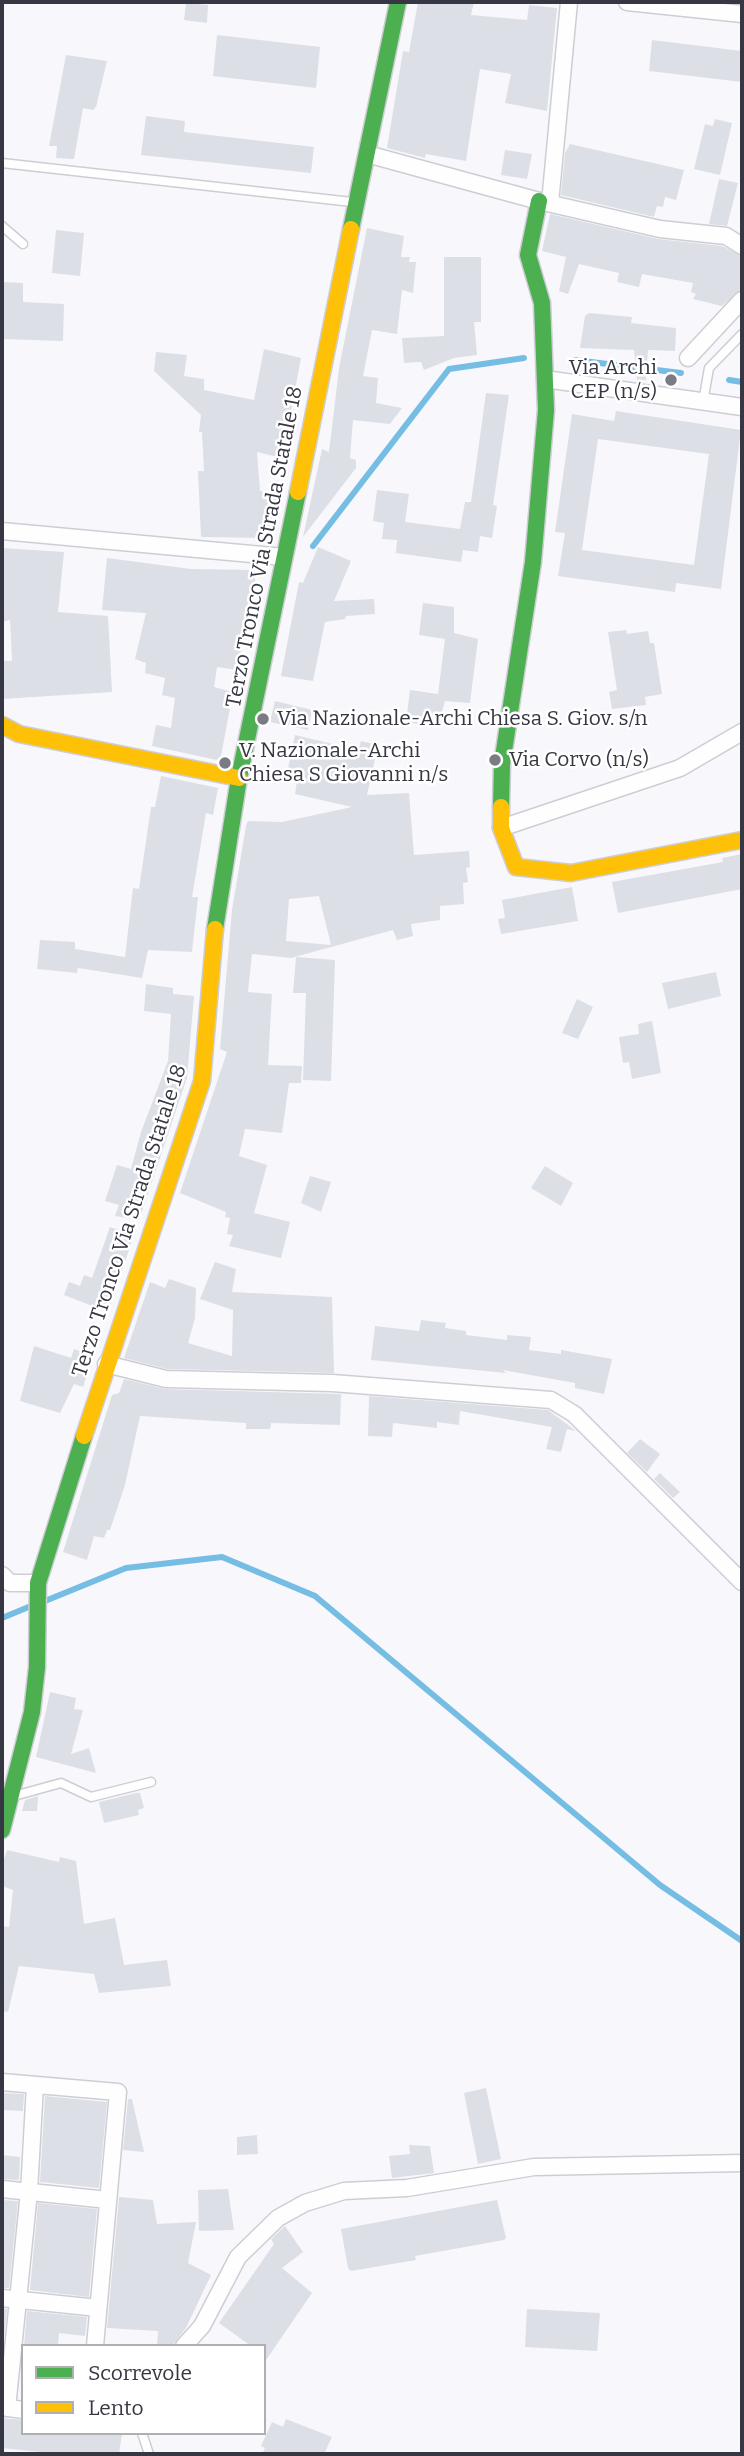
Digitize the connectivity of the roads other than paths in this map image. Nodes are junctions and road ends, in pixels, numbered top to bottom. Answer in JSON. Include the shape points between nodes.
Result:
{"nodes":[{"id":1,"x":398,"y":2,"type":"edge"},
{"id":2,"x":569,"y":2,"type":"edge"},
{"id":3,"x":627,"y":2,"type":"edge"},
{"id":4,"x":742,"y":14,"type":"edge"},
{"id":5,"x":367,"y":155,"type":"junction"},
{"id":6,"x":2,"y":163,"type":"edge"},
{"id":7,"x":355,"y":202,"type":"junction"},
{"id":8,"x":544,"y":202,"type":"junction"},
{"id":9,"x":2,"y":226,"type":"edge"},
{"id":10,"x":23,"y":244,"type":"dead end"},
{"id":11,"x":742,"y":246,"type":"edge"},
{"id":12,"x":742,"y":300,"type":"edge"},
{"id":13,"x":742,"y":334,"type":"edge"},
{"id":14,"x":688,"y":358,"type":"dead end"},
{"id":15,"x":545,"y":379,"type":"junction"},
{"id":16,"x":702,"y":401,"type":"junction"},
{"id":17,"x":742,"y":407,"type":"edge"},
{"id":18,"x":2,"y":531,"type":"edge"},
{"id":19,"x":284,"y":557,"type":"junction"},
{"id":20,"x":2,"y":725,"type":"edge"},
{"id":21,"x":742,"y":732,"type":"edge"},
{"id":22,"x":239,"y":778,"type":"junction"},
{"id":23,"x":501,"y":828,"type":"junction"},
{"id":24,"x":742,"y":839,"type":"edge"},
{"id":25,"x":106,"y":1364,"type":"junction"},
{"id":26,"x":2,"y":1575,"type":"edge"},
{"id":27,"x":742,"y":1582,"type":"edge"},
{"id":28,"x":37,"y":1589,"type":"junction"},
{"id":29,"x":151,"y":1782,"type":"dead end"},
{"id":30,"x":11,"y":1797,"type":"junction"},
{"id":31,"x":2,"y":1830,"type":"edge"},
{"id":32,"x":2,"y":2082,"type":"edge"},
{"id":33,"x":35,"y":2085,"type":"junction"},
{"id":34,"x":742,"y":2163,"type":"edge"},
{"id":35,"x":2,"y":2189,"type":"edge"},
{"id":36,"x":29,"y":2192,"type":"junction"},
{"id":37,"x":108,"y":2200,"type":"junction"},
{"id":38,"x":9,"y":2298,"type":"edge"},
{"id":39,"x":98,"y":2308,"type":"junction"},
{"id":40,"x":95,"y":2344,"type":"edge"},
{"id":41,"x":186,"y":2344,"type":"edge"},
{"id":42,"x":11,"y":2408,"type":"edge"},
{"id":43,"x":143,"y":2435,"type":"edge"},
{"id":44,"x":149,"y":2454,"type":"edge"}],
"edges":[{"from":1,"to":5,"type":"main road","name":"Terzo Tronco Via Strada Statale 18"},
{"from":2,"to":8,"type":"street"},
{"from":3,"to":4,"type":"street"},
{"from":5,"to":7,"type":"main road","name":"Terzo Tronco Via Strada Statale 18"},
{"from":5,"to":8,"type":"street"},
{"from":6,"to":7,"type":"lane"},
{"from":7,"to":19,"type":"main road","name":"Terzo Tronco Via Strada Statale 18"},
{"from":8,"to":11,"type":"street","via":[[660,229],[726,236]]},
{"from":8,"to":15,"type":"main road","via":[[528,256],[542,303]]},
{"from":9,"to":10,"type":"lane"},
{"from":12,"to":14,"type":"street"},
{"from":13,"to":16,"type":"lane","via":[[709,368]]},
{"from":15,"to":16,"type":"street"},
{"from":15,"to":23,"type":"main road","via":[[533,562],[502,764]]},
{"from":16,"to":17,"type":"street"},
{"from":18,"to":19,"type":"street"},
{"from":19,"to":22,"type":"main road","name":"Terzo Tronco Via Strada Statale 18"},
{"from":20,"to":22,"type":"main road","via":[[19,734]]},
{"from":21,"to":23,"type":"street","via":[[680,768]]},
{"from":22,"to":25,"type":"main road","name":"Terzo Tronco Via Strada Statale 18","via":[[217,908],[202,1081]]},
{"from":23,"to":24,"type":"main road","via":[[516,867],[571,873]]},
{"from":25,"to":27,"type":"street","via":[[166,1379],[332,1383],[551,1400],[574,1414]]},
{"from":25,"to":28,"type":"main road","name":"Terzo Tronco Via Strada Statale 18"},
{"from":26,"to":28,"type":"street","via":[[10,1583]]},
{"from":28,"to":30,"type":"main road","name":"Terzo Tronco Via Strada Statale 18","via":[[32,1712]]},
{"from":29,"to":30,"type":"lane","via":[[91,1797],[61,1783]]},
{"from":30,"to":31,"type":"main road","name":"Terzo Tronco Via Strada Statale 18"},
{"from":32,"to":33,"type":"street"},
{"from":33,"to":36,"type":"street"},
{"from":33,"to":37,"type":"street","via":[[118,2092]]},
{"from":34,"to":41,"type":"street","via":[[534,2167],[407,2188],[344,2191],[305,2203],[278,2218],[238,2257],[202,2326]]},
{"from":35,"to":36,"type":"street"},
{"from":36,"to":37,"type":"street"},
{"from":36,"to":38,"type":"street"},
{"from":37,"to":39,"type":"street"},
{"from":38,"to":39,"type":"street"},
{"from":38,"to":42,"type":"street"},
{"from":39,"to":40,"type":"street"},
{"from":43,"to":44,"type":"lane"}]}
